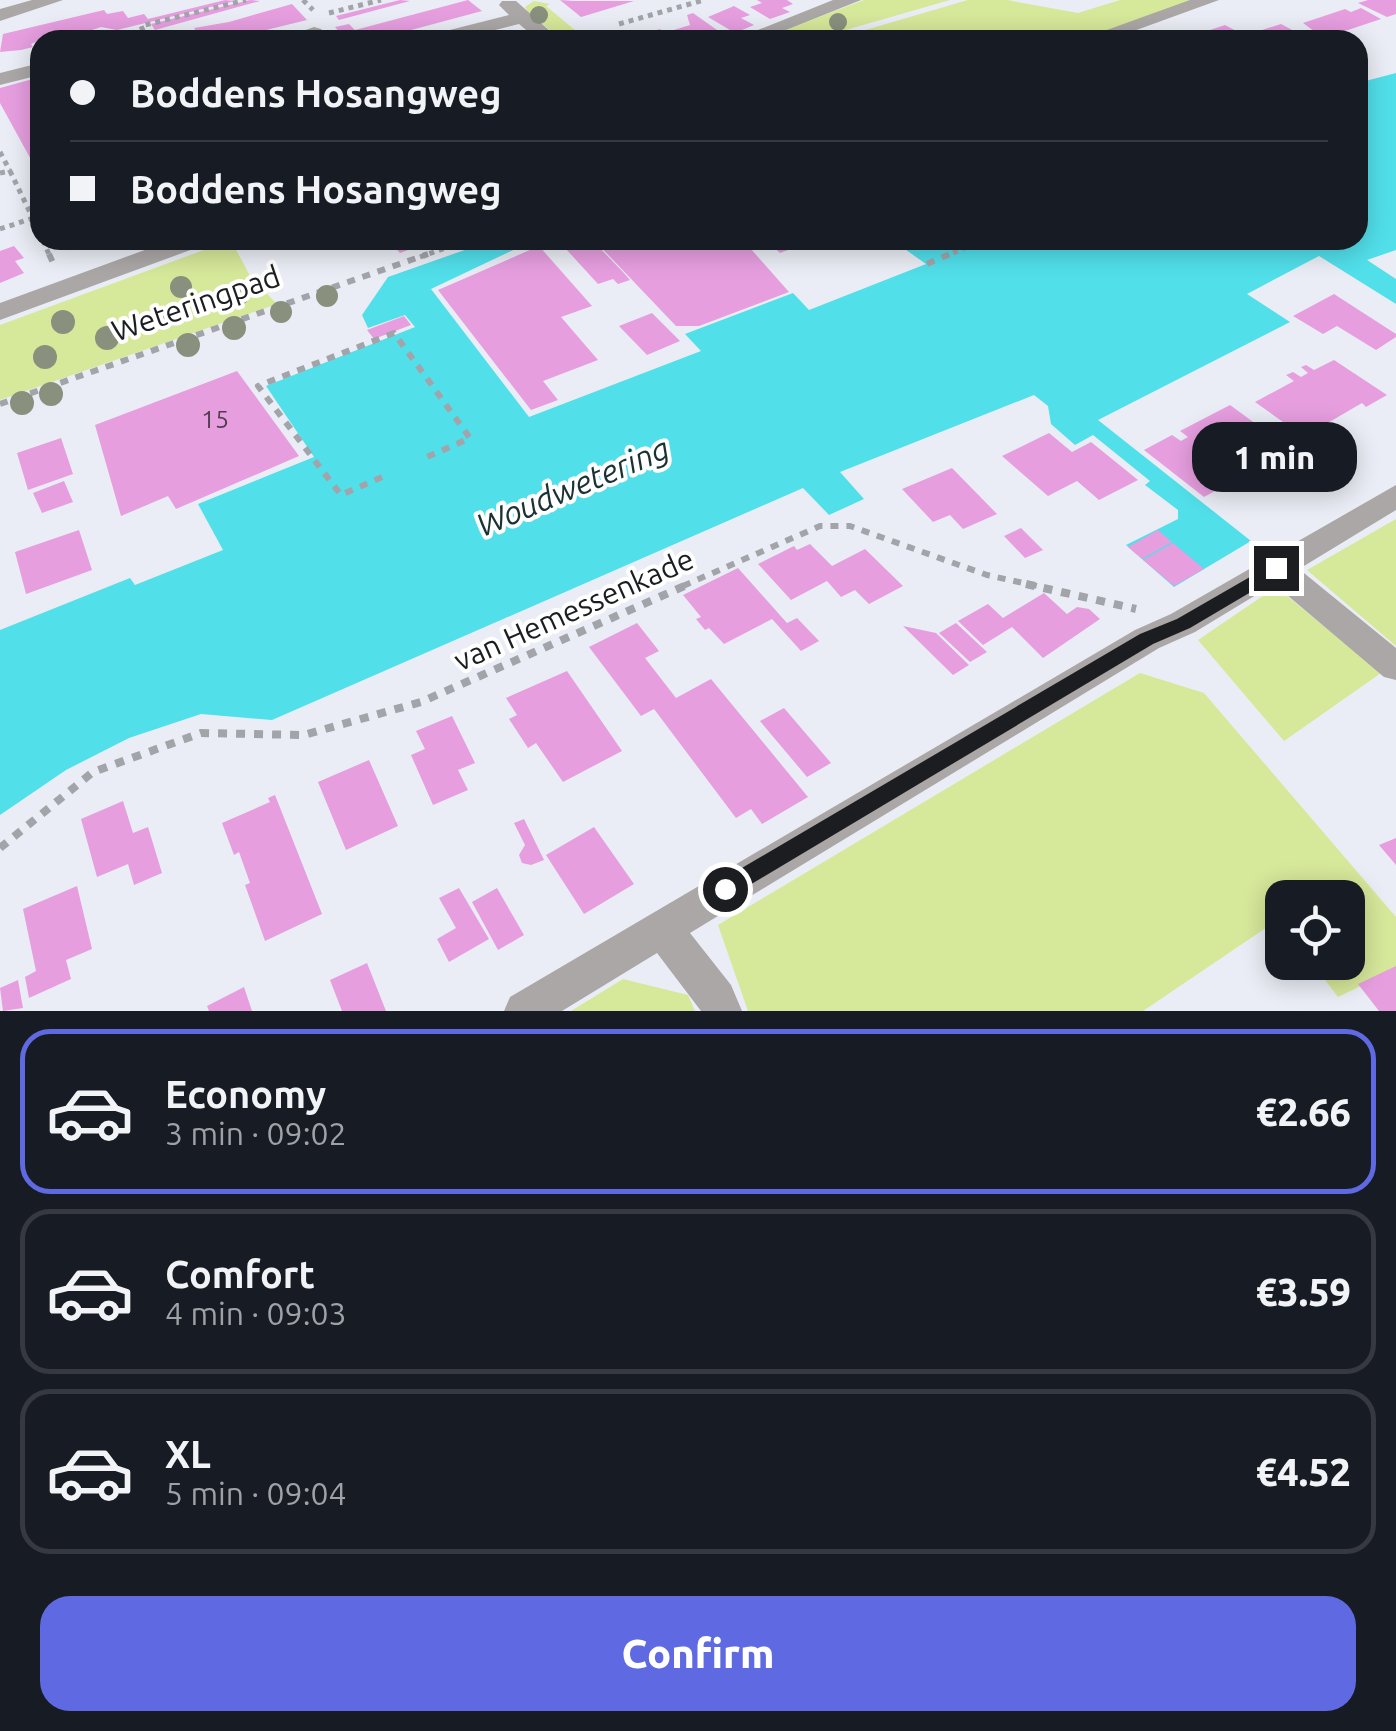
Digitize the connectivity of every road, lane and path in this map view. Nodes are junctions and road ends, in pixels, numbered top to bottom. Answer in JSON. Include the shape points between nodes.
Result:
{"nodes":[{"id":1,"x":52,"y":0,"type":"edge"},
{"id":2,"x":246,"y":0,"type":"edge"},
{"id":3,"x":381,"y":0,"type":"edge"},
{"id":4,"x":677,"y":0,"type":"edge"},
{"id":5,"x":704,"y":0,"type":"edge"},
{"id":6,"x":851,"y":0,"type":"edge"},
{"id":7,"x":1209,"y":0,"type":"edge"},
{"id":8,"x":514,"y":5,"type":"edge"},
{"id":9,"x":684,"y":6,"type":"junction"},
{"id":10,"x":0,"y":15,"type":"edge"},
{"id":11,"x":318,"y":16,"type":"dead end"},
{"id":12,"x":618,"y":24,"type":"dead end"},
{"id":13,"x":143,"y":30,"type":"edge"},
{"id":14,"x":455,"y":30,"type":"edge"},
{"id":15,"x":540,"y":30,"type":"edge"},
{"id":16,"x":771,"y":30,"type":"edge"},
{"id":17,"x":1119,"y":30,"type":"edge"},
{"id":18,"x":30,"y":72,"type":"edge"},
{"id":19,"x":0,"y":79,"type":"edge"},
{"id":20,"x":0,"y":152,"type":"edge"},
{"id":21,"x":10,"y":171,"type":"junction"},
{"id":22,"x":0,"y":174,"type":"edge"},
{"id":23,"x":30,"y":209,"type":"edge"},
{"id":24,"x":30,"y":219,"type":"edge"},
{"id":25,"x":0,"y":230,"type":"edge"},
{"id":26,"x":168,"y":250,"type":"edge"},
{"id":27,"x":439,"y":250,"type":"edge"},
{"id":28,"x":959,"y":250,"type":"edge"},
{"id":29,"x":927,"y":264,"type":"dead end"},
{"id":30,"x":0,"y":312,"type":"edge"},
{"id":31,"x":0,"y":404,"type":"edge"},
{"id":32,"x":427,"y":457,"type":"dead end"},
{"id":33,"x":382,"y":477,"type":"dead end"},
{"id":34,"x":1396,"y":496,"type":"edge"},
{"id":35,"x":1276,"y":568,"type":"junction"},
{"id":36,"x":1184,"y":624,"type":"junction"},
{"id":37,"x":1396,"y":666,"type":"edge"},
{"id":38,"x":0,"y":848,"type":"edge"},
{"id":39,"x":660,"y":927,"type":"junction"},
{"id":40,"x":524,"y":1011,"type":"edge"},
{"id":41,"x":722,"y":1011,"type":"edge"}],
"edges":[{"from":1,"to":10,"type":"street"},
{"from":2,"to":13,"type":"path"},
{"from":3,"to":11,"type":"path"},
{"from":4,"to":9,"type":"path"},
{"from":5,"to":9,"type":"path"},
{"from":6,"to":16,"type":"street"},
{"from":7,"to":17,"type":"street"},
{"from":8,"to":14,"type":"street"},
{"from":8,"to":15,"type":"street"},
{"from":9,"to":12,"type":"path"},
{"from":18,"to":19,"type":"street"},
{"from":20,"to":21,"type":"path"},
{"from":21,"to":22,"type":"path"},
{"from":21,"to":23,"type":"path"},
{"from":24,"to":25,"type":"path"},
{"from":26,"to":30,"type":"street"},
{"from":27,"to":31,"type":"path","name":"Weteringpad"},
{"from":28,"to":29,"type":"path"},
{"from":32,"to":33,"type":"path","via":[[470,438],[394,333],[258,386],[342,494]]},
{"from":34,"to":35,"type":"street"},
{"from":35,"to":36,"type":"street"},
{"from":35,"to":37,"type":"street"},
{"from":36,"to":38,"type":"path","name":"van Hemessenkade","via":[[988,575],[850,526],[820,526],[421,702],[304,735],[201,733],[93,772]]},
{"from":36,"to":39,"type":"street","via":[[1146,639]]},
{"from":39,"to":40,"type":"street"},
{"from":39,"to":41,"type":"street"}]}
